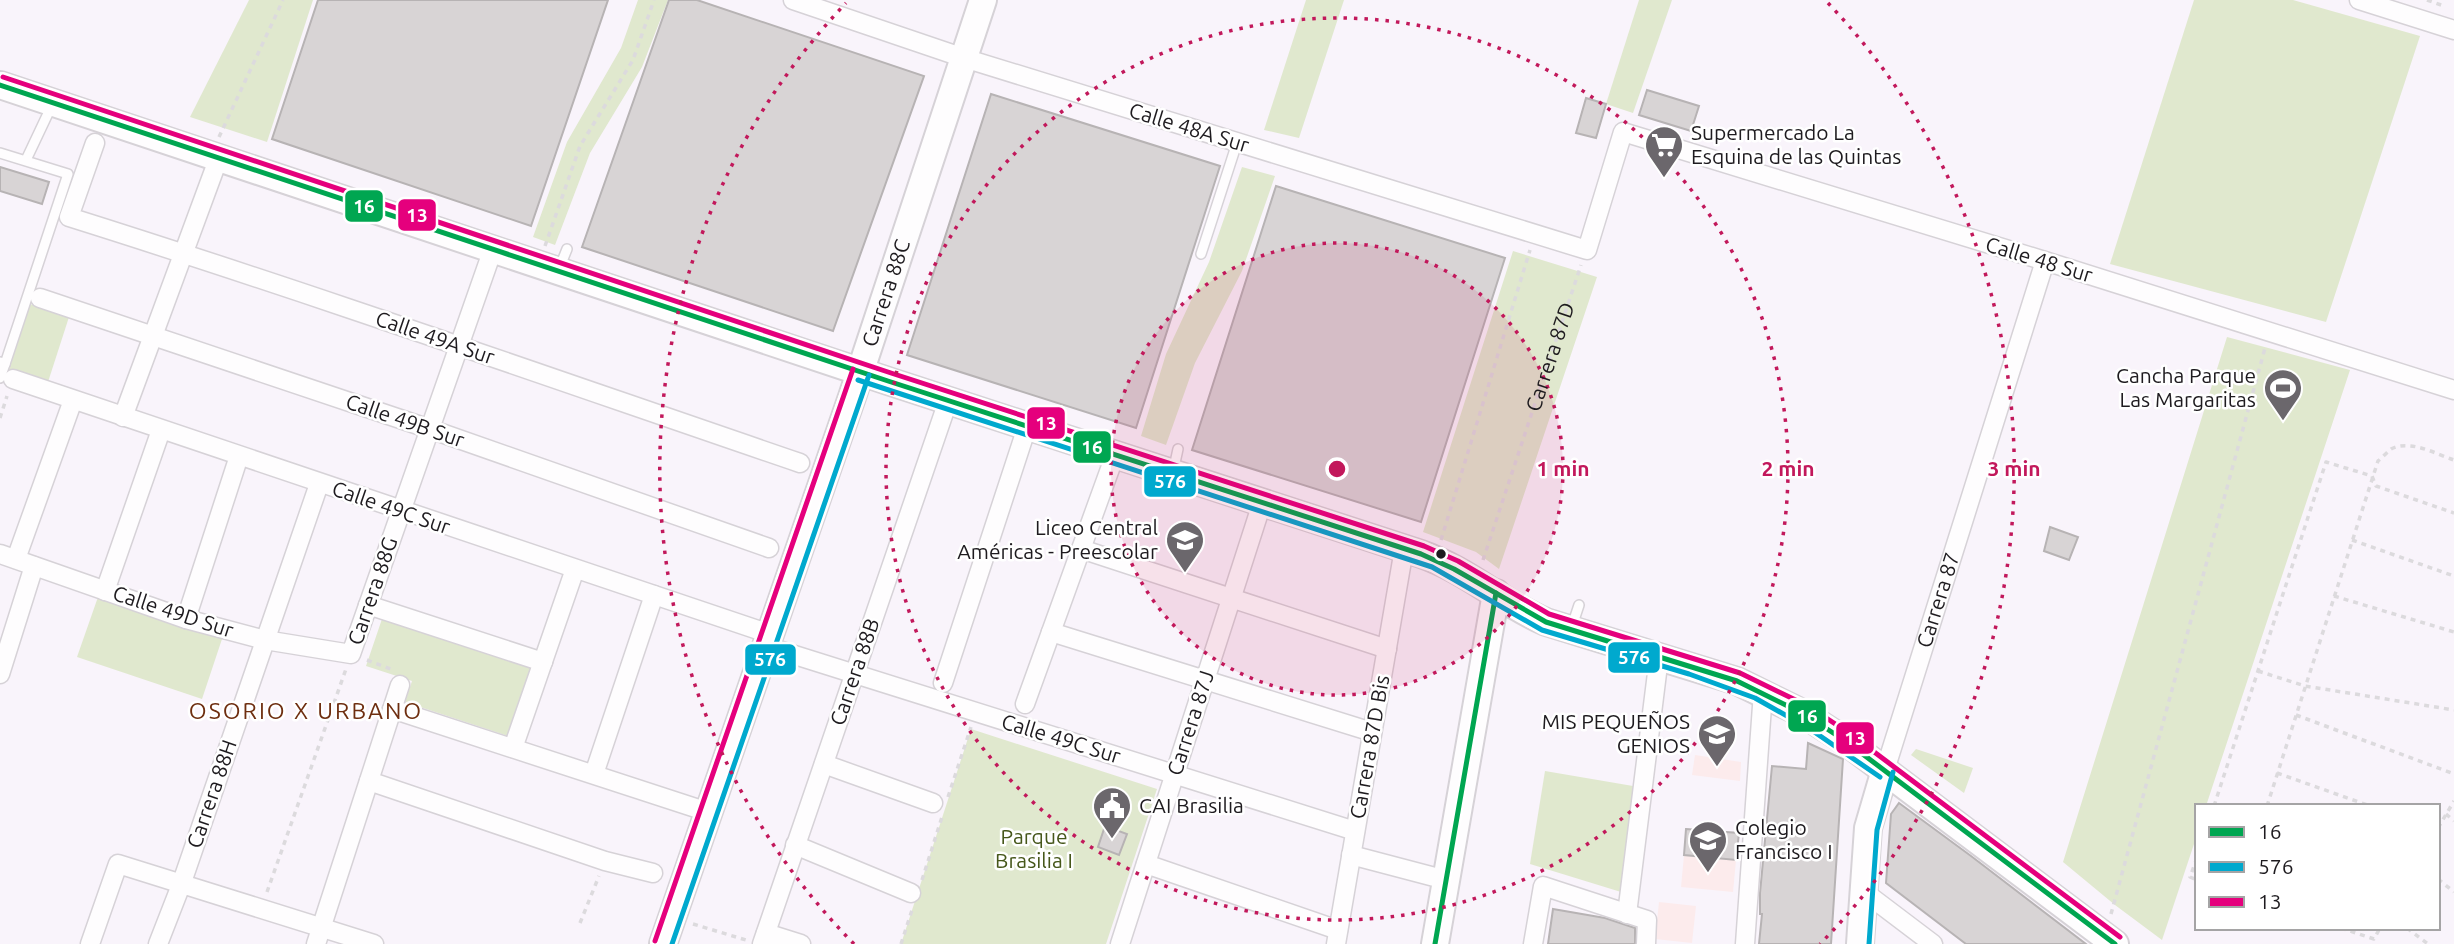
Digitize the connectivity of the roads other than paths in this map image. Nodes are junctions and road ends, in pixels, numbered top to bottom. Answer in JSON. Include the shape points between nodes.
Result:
{"nodes":[{"id":1,"x":793,"y":0,"type":"edge"},
{"id":2,"x":983,"y":0,"type":"edge"},
{"id":3,"x":2359,"y":0,"type":"edge"},
{"id":4,"x":2454,"y":30,"type":"edge"},
{"id":5,"x":964,"y":58,"type":"junction"},
{"id":6,"x":0,"y":85,"type":"edge"},
{"id":7,"x":53,"y":103,"type":"junction"},
{"id":8,"x":1237,"y":142,"type":"junction"},
{"id":9,"x":95,"y":143,"type":"dead end"},
{"id":10,"x":0,"y":153,"type":"edge"},
{"id":11,"x":215,"y":156,"type":"junction"},
{"id":12,"x":26,"y":160,"type":"junction"},
{"id":13,"x":493,"y":249,"type":"junction"},
{"id":14,"x":1587,"y":250,"type":"joint"},
{"id":15,"x":183,"y":253,"type":"junction"},
{"id":16,"x":1201,"y":254,"type":"dead end"},
{"id":17,"x":2045,"y":261,"type":"junction"},
{"id":18,"x":40,"y":298,"type":"dead end"},
{"id":19,"x":153,"y":335,"type":"junction"},
{"id":20,"x":459,"y":346,"type":"junction"},
{"id":21,"x":5,"y":371,"type":"edge"},
{"id":22,"x":861,"y":372,"type":"junction"},
{"id":23,"x":2454,"y":390,"type":"edge"},
{"id":24,"x":73,"y":400,"type":"junction"},
{"id":25,"x":948,"y":401,"type":"junction"},
{"id":26,"x":123,"y":417,"type":"junction"},
{"id":27,"x":1027,"y":427,"type":"junction"},
{"id":28,"x":430,"y":429,"type":"junction"},
{"id":29,"x":161,"y":430,"type":"junction"},
{"id":30,"x":1115,"y":455,"type":"junction"},
{"id":31,"x":239,"y":456,"type":"junction"},
{"id":32,"x":800,"y":463,"type":"dead end"},
{"id":33,"x":319,"y":484,"type":"junction"},
{"id":34,"x":1262,"y":503,"type":"junction"},
{"id":35,"x":401,"y":512,"type":"junction"},
{"id":36,"x":769,"y":548,"type":"dead end"},
{"id":37,"x":1081,"y":549,"type":"junction"},
{"id":38,"x":1404,"y":550,"type":"junction"},
{"id":39,"x":8,"y":557,"type":"edge"},
{"id":40,"x":34,"y":566,"type":"junction"},
{"id":41,"x":575,"y":569,"type":"junction"},
{"id":42,"x":1486,"y":587,"type":"junction"},
{"id":43,"x":105,"y":591,"type":"junction"},
{"id":44,"x":654,"y":595,"type":"junction"},
{"id":45,"x":1231,"y":598,"type":"junction"},
{"id":46,"x":368,"y":605,"type":"junction"},
{"id":47,"x":1579,"y":605,"type":"dead end"},
{"id":48,"x":186,"y":619,"type":"junction"},
{"id":49,"x":1570,"y":630,"type":"junction"},
{"id":50,"x":1051,"y":632,"type":"junction"},
{"id":51,"x":265,"y":640,"type":"junction"},
{"id":52,"x":768,"y":640,"type":"junction"},
{"id":53,"x":4,"y":646,"type":"edge"},
{"id":54,"x":1387,"y":649,"type":"junction"},
{"id":55,"x":351,"y":654,"type":"joint"},
{"id":56,"x":1659,"y":657,"type":"junction"},
{"id":57,"x":543,"y":662,"type":"junction"},
{"id":58,"x":0,"y":674,"type":"edge"},
{"id":59,"x":854,"y":674,"type":"junction"},
{"id":60,"x":1205,"y":680,"type":"junction"},
{"id":61,"x":943,"y":682,"type":"dead end"},
{"id":62,"x":400,"y":685,"type":"road end"},
{"id":63,"x":1763,"y":692,"type":"junction"},
{"id":64,"x":1025,"y":704,"type":"dead end"},
{"id":65,"x":392,"y":709,"type":"junction"},
{"id":66,"x":1372,"y":732,"type":"junction"},
{"id":67,"x":513,"y":748,"type":"junction"},
{"id":68,"x":824,"y":764,"type":"junction"},
{"id":69,"x":1885,"y":770,"type":"junction"},
{"id":70,"x":594,"y":774,"type":"junction"},
{"id":71,"x":1175,"y":774,"type":"junction"},
{"id":72,"x":369,"y":781,"type":"junction"},
{"id":73,"x":933,"y":803,"type":"dead end"},
{"id":74,"x":708,"y":812,"type":"junction"},
{"id":75,"x":1355,"y":831,"type":"junction"},
{"id":76,"x":795,"y":845,"type":"junction"},
{"id":77,"x":1351,"y":855,"type":"junction"},
{"id":78,"x":1146,"y":864,"type":"junction"},
{"id":79,"x":653,"y":873,"type":"dead end"},
{"id":80,"x":1446,"y":880,"type":"junction"},
{"id":81,"x":181,"y":885,"type":"junction"},
{"id":82,"x":1863,"y":891,"type":"junction"},
{"id":83,"x":914,"y":896,"type":"road end"},
{"id":84,"x":1627,"y":914,"type":"junction"},
{"id":85,"x":318,"y":936,"type":"edge"},
{"id":86,"x":1337,"y":937,"type":"edge"},
{"id":87,"x":762,"y":940,"type":"edge"},
{"id":88,"x":2110,"y":940,"type":"edge"},
{"id":89,"x":90,"y":944,"type":"edge"},
{"id":90,"x":158,"y":944,"type":"edge"},
{"id":91,"x":374,"y":944,"type":"edge"},
{"id":92,"x":663,"y":944,"type":"edge"},
{"id":93,"x":801,"y":944,"type":"edge"},
{"id":94,"x":1120,"y":944,"type":"edge"},
{"id":95,"x":1434,"y":944,"type":"edge"},
{"id":96,"x":1533,"y":944,"type":"edge"},
{"id":97,"x":1646,"y":944,"type":"edge"},
{"id":98,"x":1745,"y":944,"type":"edge"},
{"id":99,"x":1860,"y":944,"type":"edge"},
{"id":100,"x":1933,"y":944,"type":"edge"}],
"edges":[{"from":1,"to":5,"type":"street","name":"Calle 48A Sur"},
{"from":2,"to":5,"type":"street","name":"Carrera 88C"},
{"from":3,"to":4,"type":"street"},
{"from":5,"to":8,"type":"street","name":"Calle 48A Sur"},
{"from":5,"to":22,"type":"street","name":"Carrera 88C"},
{"from":6,"to":7,"type":"street"},
{"from":7,"to":11,"type":"street"},
{"from":7,"to":12,"type":"lane"},
{"from":8,"to":14,"type":"street","name":"Calle 48A Sur"},
{"from":8,"to":16,"type":"lane"},
{"from":9,"to":15,"type":"street","name":"Calle 49A Sur","via":[[69,217]]},
{"from":10,"to":12,"type":"lane"},
{"from":11,"to":13,"type":"street"},
{"from":11,"to":15,"type":"street"},
{"from":12,"to":21,"type":"lane","via":[[68,174]]},
{"from":13,"to":20,"type":"street","name":"Carrera 88G"},
{"from":13,"to":22,"type":"street","via":[[554,261]]},
{"from":14,"to":17,"type":"street","name":"Calle 48 Sur","via":[[1623,132]]},
{"from":15,"to":19,"type":"street"},
{"from":15,"to":20,"type":"street","name":"Calle 49A Sur"},
{"from":17,"to":23,"type":"street","name":"Calle 48 Sur"},
{"from":17,"to":69,"type":"street","name":"Carrera 87"},
{"from":18,"to":19,"type":"street","name":"Calle 49B Sur"},
{"from":19,"to":26,"type":"street"},
{"from":19,"to":28,"type":"street","name":"Calle 49B Sur"},
{"from":20,"to":28,"type":"street","name":"Carrera 88G"},
{"from":20,"to":32,"type":"street","name":"Calle 49A Sur"},
{"from":21,"to":24,"type":"street","name":"Calle 49C Sur"},
{"from":22,"to":25,"type":"street"},
{"from":22,"to":52,"type":"street","name":"Carrera 88C"},
{"from":24,"to":26,"type":"street","name":"Calle 49C Sur"},
{"from":24,"to":39,"type":"street"},
{"from":25,"to":27,"type":"street"},
{"from":25,"to":59,"type":"street","name":"Carrera 88B"},
{"from":26,"to":29,"type":"street","name":"Calle 49C Sur"},
{"from":27,"to":30,"type":"street"},
{"from":27,"to":61,"type":"street"},
{"from":28,"to":35,"type":"street","name":"Carrera 88G"},
{"from":28,"to":36,"type":"street","name":"Calle 49B Sur"},
{"from":29,"to":31,"type":"street","name":"Calle 49C Sur"},
{"from":29,"to":43,"type":"street"},
{"from":30,"to":34,"type":"street","via":[[1175,462]]},
{"from":30,"to":37,"type":"street"},
{"from":31,"to":33,"type":"street","name":"Calle 49C Sur"},
{"from":31,"to":48,"type":"street"},
{"from":33,"to":35,"type":"street","name":"Calle 49C Sur"},
{"from":33,"to":51,"type":"street","name":"Carrera 88H"},
{"from":34,"to":38,"type":"street"},
{"from":34,"to":45,"type":"street","name":"Carrera 87J"},
{"from":35,"to":41,"type":"street","name":"Calle 49C Sur"},
{"from":35,"to":46,"type":"street","name":"Carrera 88G"},
{"from":37,"to":45,"type":"street"},
{"from":37,"to":50,"type":"street"},
{"from":38,"to":42,"type":"street","via":[[1435,559]]},
{"from":38,"to":54,"type":"street","name":"Carrera 87D Bis"},
{"from":39,"to":40,"type":"street","name":"Calle 49D Sur"},
{"from":40,"to":43,"type":"street","name":"Calle 49D Sur"},
{"from":40,"to":53,"type":"street"},
{"from":41,"to":44,"type":"street","name":"Calle 49C Sur"},
{"from":41,"to":57,"type":"street"},
{"from":42,"to":49,"type":"street","via":[[1523,612]]},
{"from":42,"to":80,"type":"street"},
{"from":43,"to":48,"type":"street","name":"Calle 49D Sur"},
{"from":44,"to":52,"type":"street","name":"Calle 49C Sur"},
{"from":44,"to":70,"type":"street"},
{"from":45,"to":54,"type":"street"},
{"from":45,"to":60,"type":"street","name":"Carrera 87J"},
{"from":46,"to":55,"type":"street","name":"Carrera 88G"},
{"from":46,"to":57,"type":"street"},
{"from":47,"to":49,"type":"lane"},
{"from":48,"to":51,"type":"street","name":"Calle 49D Sur"},
{"from":49,"to":56,"type":"street"},
{"from":50,"to":60,"type":"street"},
{"from":50,"to":64,"type":"street"},
{"from":51,"to":55,"type":"street","name":"Calle 49D Sur"},
{"from":51,"to":81,"type":"street","name":"Carrera 88H"},
{"from":52,"to":59,"type":"street","name":"Calle 49C Sur"},
{"from":52,"to":74,"type":"street","name":"Carrera 88C"},
{"from":53,"to":58,"type":"street"},
{"from":54,"to":66,"type":"street","name":"Carrera 87D Bis"},
{"from":56,"to":63,"type":"street"},
{"from":56,"to":84,"type":"street"},
{"from":57,"to":67,"type":"street"},
{"from":59,"to":68,"type":"street","name":"Carrera 88B"},
{"from":59,"to":71,"type":"street","name":"Calle 49C Sur"},
{"from":60,"to":66,"type":"street"},
{"from":60,"to":71,"type":"street","name":"Carrera 87J"},
{"from":62,"to":65,"type":"street"},
{"from":63,"to":69,"type":"street"},
{"from":63,"to":98,"type":"street"},
{"from":65,"to":67,"type":"street"},
{"from":65,"to":72,"type":"street"},
{"from":66,"to":75,"type":"street","name":"Carrera 87D Bis"},
{"from":67,"to":70,"type":"street"},
{"from":68,"to":73,"type":"street"},
{"from":68,"to":76,"type":"street","name":"Carrera 88B"},
{"from":69,"to":82,"type":"street","name":"Carrera 87","via":[[1868,828]]},
{"from":69,"to":88,"type":"street"},
{"from":70,"to":74,"type":"street"},
{"from":71,"to":75,"type":"street","name":"Calle 49C Sur"},
{"from":71,"to":78,"type":"street","name":"Carrera 87J"},
{"from":72,"to":79,"type":"street"},
{"from":72,"to":85,"type":"street"},
{"from":74,"to":92,"type":"street","name":"Carrera 88C"},
{"from":75,"to":77,"type":"street","name":"Carrera 87D Bis"},
{"from":76,"to":83,"type":"street"},
{"from":76,"to":87,"type":"street","name":"Carrera 88B"},
{"from":77,"to":80,"type":"street"},
{"from":77,"to":86,"type":"street","name":"Carrera 87D Bis"},
{"from":78,"to":86,"type":"street"},
{"from":78,"to":94,"type":"street","name":"Carrera 87J"},
{"from":80,"to":95,"type":"street"},
{"from":81,"to":85,"type":"street","via":[[260,909]]},
{"from":81,"to":89,"type":"street","via":[[118,864]]},
{"from":81,"to":90,"type":"street","name":"Carrera 88H"},
{"from":82,"to":99,"type":"street","name":"Carrera 87"},
{"from":82,"to":100,"type":"street"},
{"from":84,"to":96,"type":"street","via":[[1542,886]]},
{"from":84,"to":97,"type":"street","via":[[1647,920]]},
{"from":85,"to":91,"type":"street"},
{"from":87,"to":93,"type":"street"}]}
